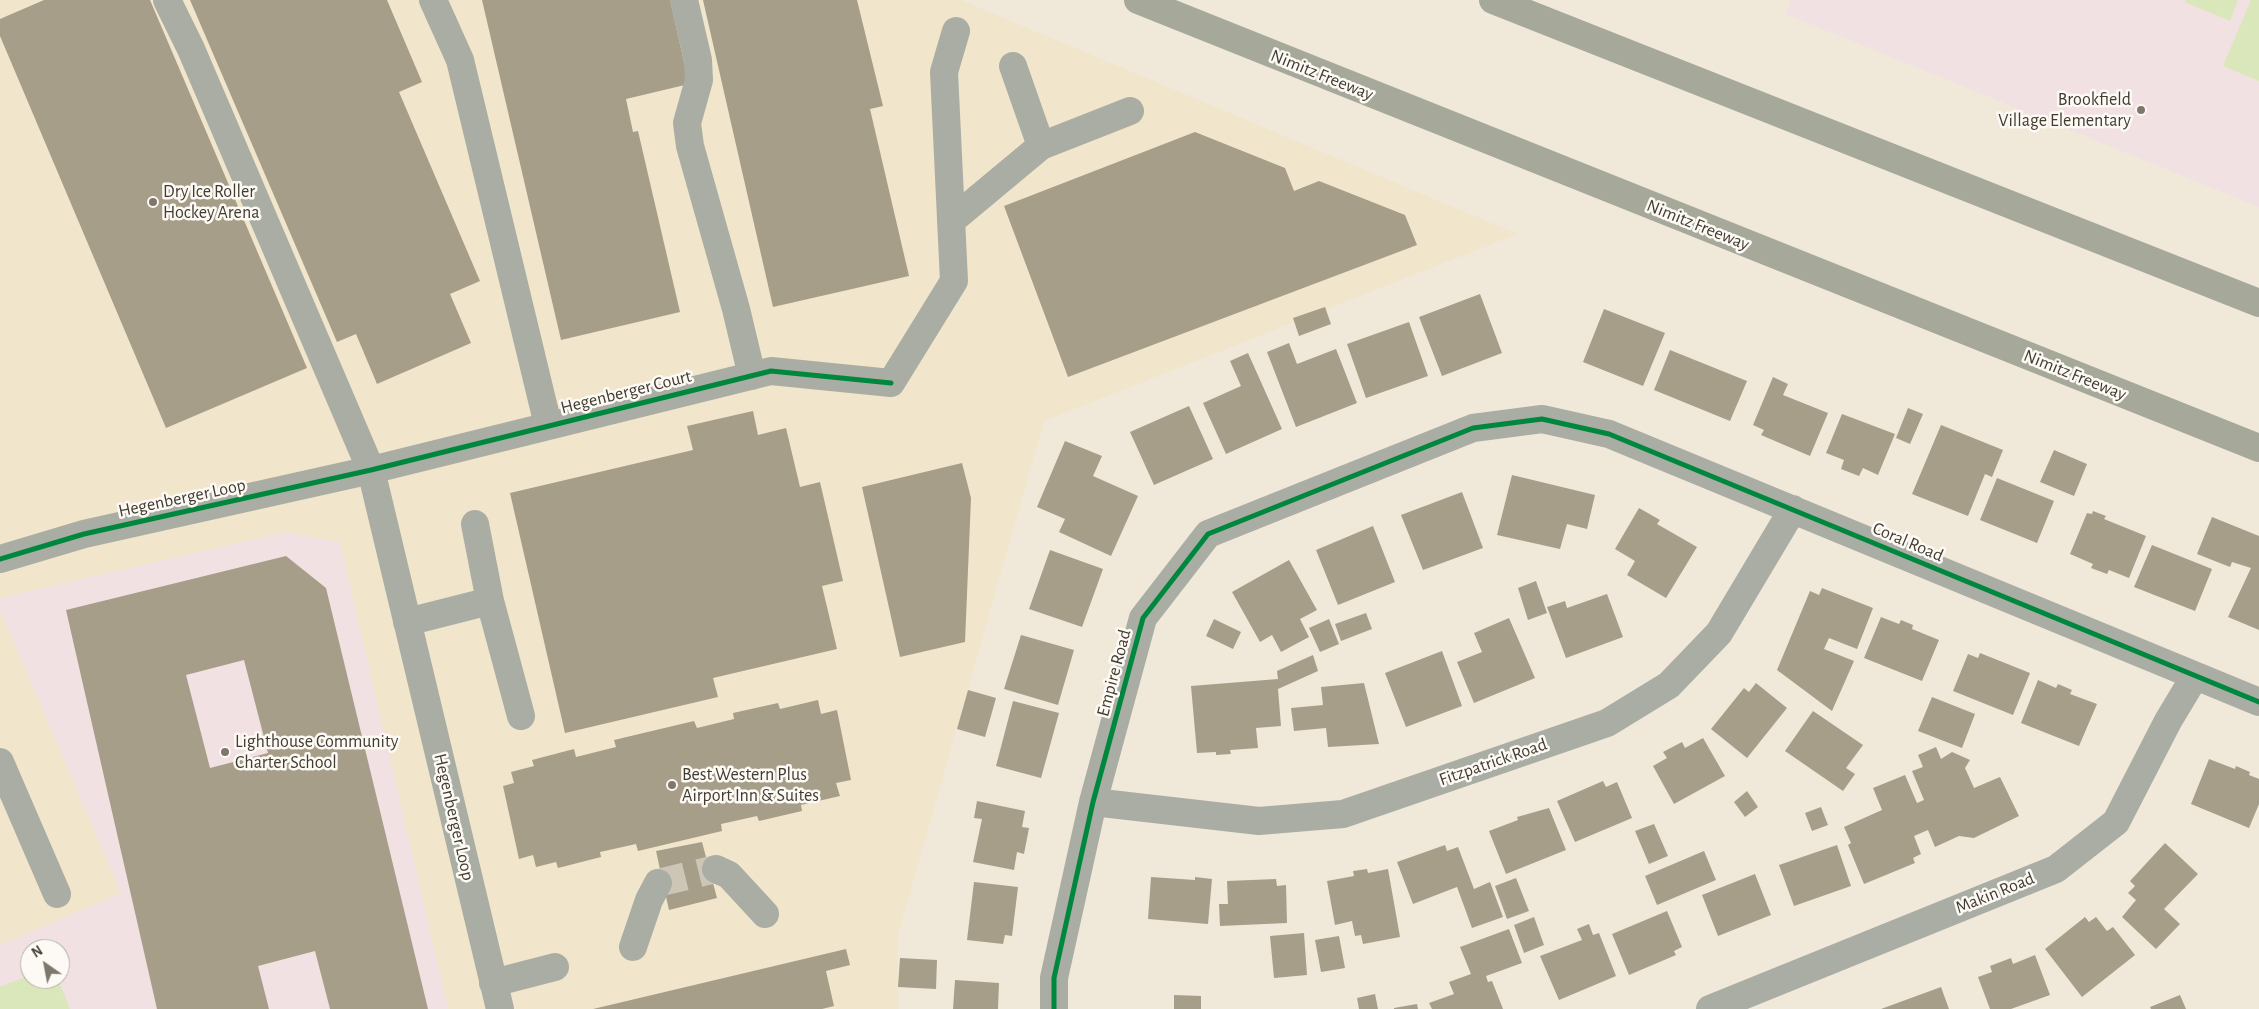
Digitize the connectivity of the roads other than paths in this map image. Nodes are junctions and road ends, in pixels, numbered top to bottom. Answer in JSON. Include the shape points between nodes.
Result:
{"nodes":[{"id":1,"x":167,"y":0,"type":"edge"},
{"id":2,"x":433,"y":0,"type":"edge"},
{"id":3,"x":684,"y":0,"type":"edge"},
{"id":4,"x":1138,"y":0,"type":"edge"},
{"id":5,"x":1493,"y":0,"type":"edge"},
{"id":6,"x":956,"y":31,"type":"dead end"},
{"id":7,"x":1013,"y":66,"type":"dead end"},
{"id":8,"x":1130,"y":111,"type":"dead end"},
{"id":9,"x":1041,"y":146,"type":"junction"},
{"id":10,"x":951,"y":221,"type":"junction"},
{"id":11,"x":2259,"y":303,"type":"edge"},
{"id":12,"x":752,"y":376,"type":"junction"},
{"id":13,"x":1542,"y":419,"type":"joint"},
{"id":14,"x":548,"y":425,"type":"junction"},
{"id":15,"x":2259,"y":448,"type":"edge"},
{"id":16,"x":371,"y":470,"type":"junction"},
{"id":17,"x":1792,"y":509,"type":"junction"},
{"id":18,"x":475,"y":524,"type":"dead end"},
{"id":19,"x":0,"y":558,"type":"edge"},
{"id":20,"x":490,"y":600,"type":"junction"},
{"id":21,"x":407,"y":622,"type":"junction"},
{"id":22,"x":2195,"y":676,"type":"junction"},
{"id":23,"x":2259,"y":702,"type":"edge"},
{"id":24,"x":521,"y":716,"type":"dead end"},
{"id":25,"x":3,"y":776,"type":"edge"},
{"id":26,"x":1093,"y":802,"type":"junction"},
{"id":27,"x":716,"y":869,"type":"dead end"},
{"id":28,"x":658,"y":883,"type":"dead end"},
{"id":29,"x":57,"y":894,"type":"dead end"},
{"id":30,"x":765,"y":914,"type":"dead end"},
{"id":31,"x":634,"y":947,"type":"dead end"},
{"id":32,"x":555,"y":967,"type":"dead end"},
{"id":33,"x":493,"y":983,"type":"junction"},
{"id":34,"x":500,"y":1009,"type":"edge"},
{"id":35,"x":1054,"y":1009,"type":"edge"},
{"id":36,"x":1710,"y":1009,"type":"edge"}],
"edges":[{"from":1,"to":16,"type":"street","via":[[191,49]]},
{"from":2,"to":14,"type":"street","via":[[460,60]]},
{"from":3,"to":12,"type":"street","via":[[698,60],[699,80],[687,123],[690,146]]},
{"from":4,"to":15,"type":"highway","name":"Nimitz Freeway"},
{"from":5,"to":11,"type":"highway"},
{"from":6,"to":10,"type":"street","via":[[944,72]]},
{"from":7,"to":9,"type":"street"},
{"from":8,"to":9,"type":"street"},
{"from":9,"to":10,"type":"street"},
{"from":10,"to":12,"type":"street","name":"Hegenberger Court","via":[[954,281],[891,383],[771,371]]},
{"from":12,"to":14,"type":"street","name":"Hegenberger Court"},
{"from":13,"to":17,"type":"street","name":"Coral Road","via":[[1609,434]]},
{"from":13,"to":26,"type":"street","name":"Empire Road","via":[[1473,428],[1208,534],[1143,618]]},
{"from":14,"to":16,"type":"street","name":"Hegenberger Court"},
{"from":16,"to":19,"type":"street","name":"Hegenberger Loop","via":[[84,534]]},
{"from":16,"to":21,"type":"street","name":"Hegenberger Loop"},
{"from":17,"to":22,"type":"street","name":"Coral Road"},
{"from":17,"to":26,"type":"street","name":"Fitzpatrick Road","via":[[1719,633],[1669,685],[1607,723],[1343,814],[1259,821]]},
{"from":18,"to":20,"type":"street"},
{"from":20,"to":21,"type":"street"},
{"from":20,"to":24,"type":"street"},
{"from":21,"to":33,"type":"street","name":"Hegenberger Loop"},
{"from":22,"to":23,"type":"street","name":"Coral Road"},
{"from":22,"to":36,"type":"street","name":"Makin Road","via":[[2116,822],[2056,869]]},
{"from":25,"to":29,"type":"street"},
{"from":26,"to":35,"type":"street","name":"Empire Road","via":[[1054,978]]},
{"from":27,"to":30,"type":"street","via":[[729,875]]},
{"from":28,"to":31,"type":"street","via":[[648,900]]},
{"from":32,"to":33,"type":"street"},
{"from":33,"to":34,"type":"street","name":"Hegenberger Loop"}]}
